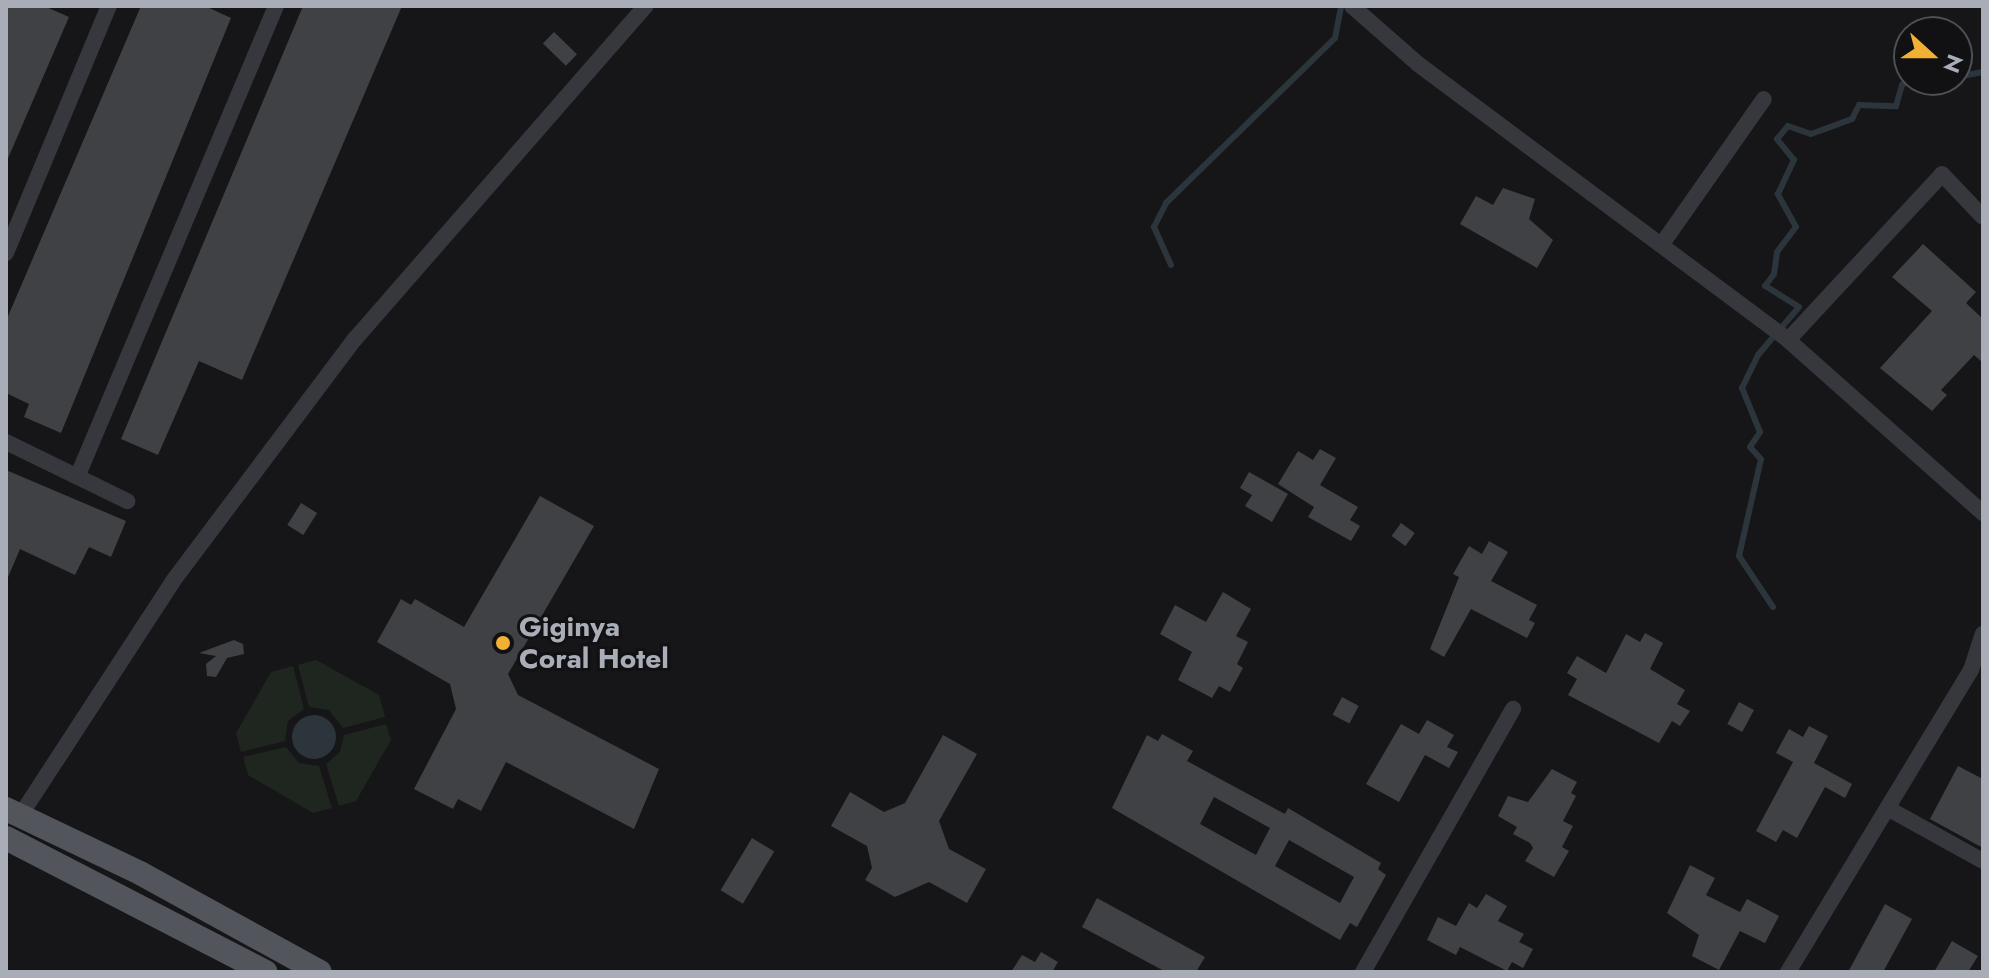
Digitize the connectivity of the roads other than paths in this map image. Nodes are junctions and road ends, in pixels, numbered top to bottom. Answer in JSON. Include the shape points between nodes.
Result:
{"nodes":[{"id":1,"x":109,"y":6,"type":"edge"},
{"id":2,"x":276,"y":6,"type":"edge"},
{"id":3,"x":646,"y":6,"type":"edge"},
{"id":4,"x":1352,"y":6,"type":"edge"},
{"id":5,"x":1764,"y":99,"type":"dead end"},
{"id":6,"x":1983,"y":217,"type":"edge"},
{"id":7,"x":1662,"y":244,"type":"junction"},
{"id":8,"x":6,"y":253,"type":"edge"},
{"id":9,"x":1788,"y":340,"type":"junction"},
{"id":10,"x":6,"y":442,"type":"edge"},
{"id":11,"x":78,"y":475,"type":"junction"},
{"id":12,"x":127,"y":501,"type":"dead end"},
{"id":13,"x":1983,"y":513,"type":"edge"},
{"id":14,"x":1983,"y":634,"type":"edge"},
{"id":15,"x":1977,"y":674,"type":"edge"},
{"id":16,"x":1513,"y":709,"type":"dead end"},
{"id":17,"x":1889,"y":809,"type":"junction"},
{"id":18,"x":13,"y":813,"type":"edge"},
{"id":19,"x":6,"y":838,"type":"edge"},
{"id":20,"x":1983,"y":861,"type":"edge"},
{"id":21,"x":266,"y":972,"type":"edge"},
{"id":22,"x":320,"y":972,"type":"edge"},
{"id":23,"x":1363,"y":972,"type":"edge"},
{"id":24,"x":1788,"y":972,"type":"edge"}],
"edges":[{"from":1,"to":8,"type":"street"},
{"from":2,"to":11,"type":"street"},
{"from":3,"to":18,"type":"street","via":[[355,339],[173,581]]},
{"from":4,"to":7,"type":"street","via":[[1418,64]]},
{"from":5,"to":7,"type":"street"},
{"from":6,"to":9,"type":"street","via":[[1942,174]]},
{"from":7,"to":9,"type":"street"},
{"from":9,"to":13,"type":"street"},
{"from":10,"to":11,"type":"street"},
{"from":11,"to":12,"type":"street"},
{"from":14,"to":15,"type":"street"},
{"from":15,"to":17,"type":"street"},
{"from":16,"to":23,"type":"street"},
{"from":17,"to":20,"type":"street"},
{"from":17,"to":24,"type":"street"},
{"from":18,"to":22,"type":"main road","via":[[140,873]]},
{"from":19,"to":21,"type":"main road"}]}
